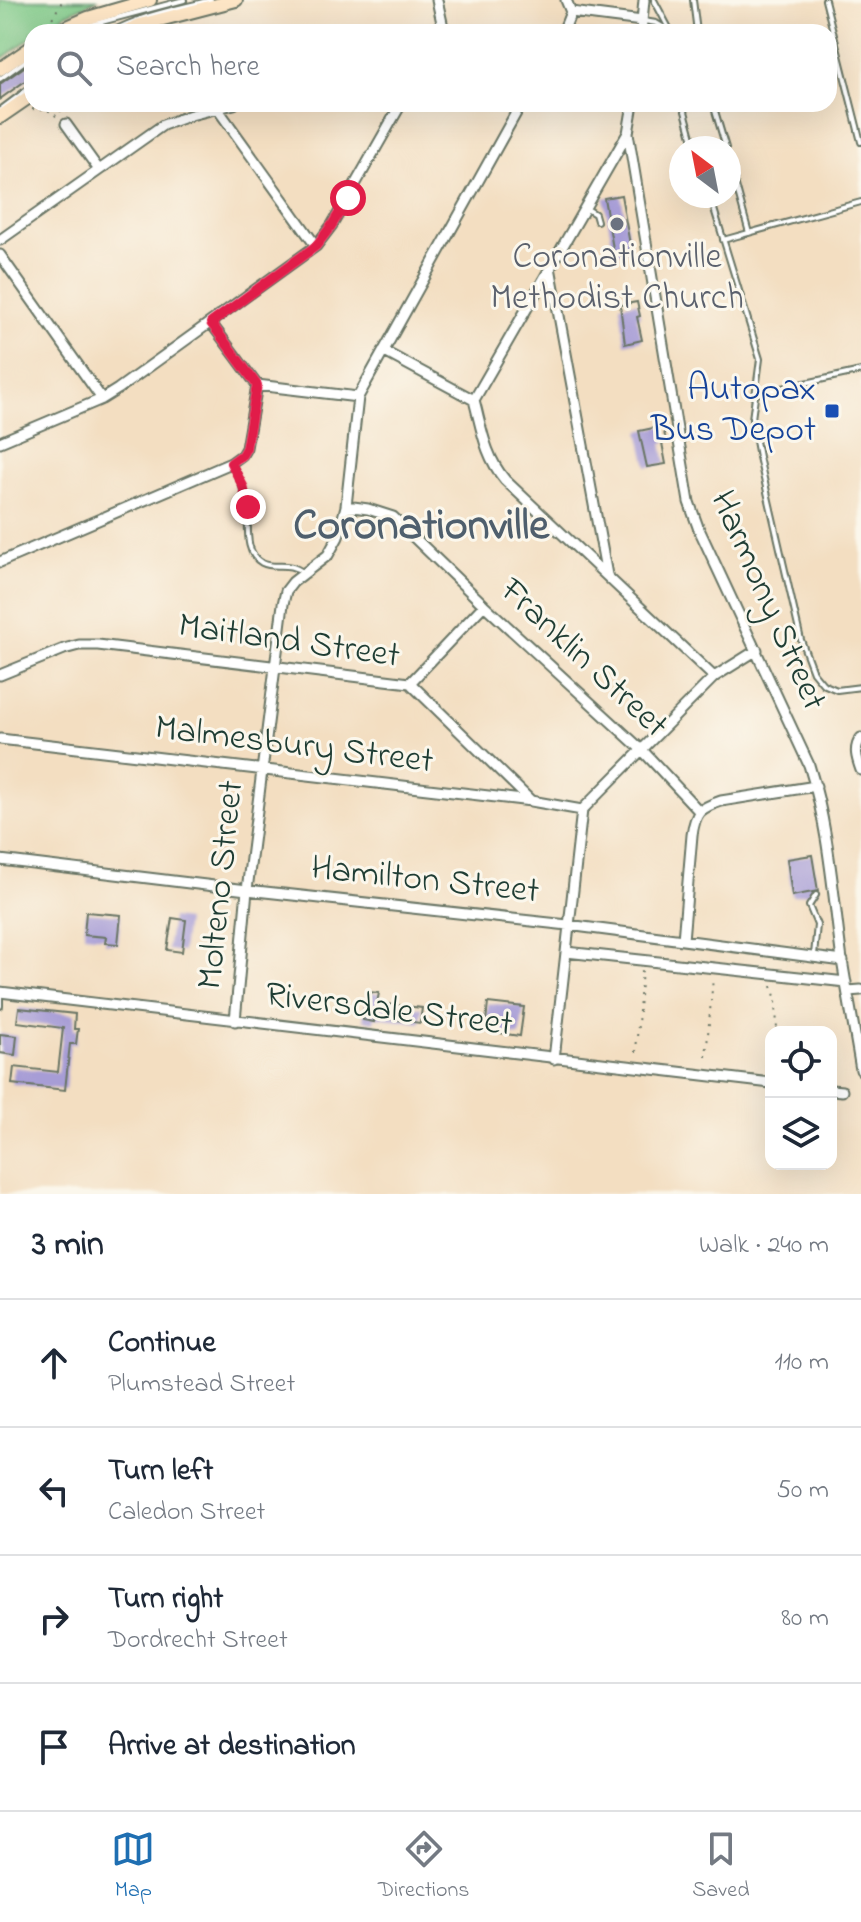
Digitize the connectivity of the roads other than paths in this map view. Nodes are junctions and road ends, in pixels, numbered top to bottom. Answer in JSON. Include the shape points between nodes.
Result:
{"nodes":[{"id":1,"x":150,"y":0,"type":"edge"},
{"id":2,"x":184,"y":0,"type":"edge"},
{"id":3,"x":211,"y":0,"type":"edge"},
{"id":4,"x":236,"y":0,"type":"edge"},
{"id":5,"x":437,"y":0,"type":"edge"},
{"id":6,"x":566,"y":0,"type":"edge"},
{"id":7,"x":644,"y":0,"type":"edge"},
{"id":8,"x":654,"y":0,"type":"edge"},
{"id":9,"x":693,"y":0,"type":"edge"},
{"id":10,"x":825,"y":0,"type":"edge"},
{"id":11,"x":571,"y":12,"type":"junction"},
{"id":12,"x":66,"y":24,"type":"edge"},
{"id":13,"x":94,"y":24,"type":"edge"},
{"id":14,"x":127,"y":24,"type":"edge"},
{"id":15,"x":144,"y":24,"type":"edge"},
{"id":16,"x":442,"y":24,"type":"edge"},
{"id":17,"x":566,"y":24,"type":"edge"},
{"id":18,"x":631,"y":24,"type":"edge"},
{"id":19,"x":641,"y":24,"type":"edge"},
{"id":20,"x":667,"y":24,"type":"edge"},
{"id":21,"x":696,"y":24,"type":"edge"},
{"id":22,"x":831,"y":24,"type":"edge"},
{"id":23,"x":24,"y":44,"type":"edge"},
{"id":24,"x":837,"y":47,"type":"edge"},
{"id":25,"x":24,"y":62,"type":"edge"},
{"id":26,"x":0,"y":69,"type":"edge"},
{"id":27,"x":0,"y":79,"type":"edge"},
{"id":28,"x":24,"y":92,"type":"edge"},
{"id":29,"x":24,"y":101,"type":"edge"},
{"id":30,"x":0,"y":110,"type":"edge"},
{"id":31,"x":203,"y":112,"type":"edge"},
{"id":32,"x":220,"y":112,"type":"edge"},
{"id":33,"x":396,"y":112,"type":"edge"},
{"id":34,"x":517,"y":112,"type":"edge"},
{"id":35,"x":632,"y":112,"type":"edge"},
{"id":36,"x":685,"y":112,"type":"edge"},
{"id":37,"x":715,"y":112,"type":"edge"},
{"id":38,"x":0,"y":117,"type":"edge"},
{"id":39,"x":68,"y":120,"type":"road end"},
{"id":40,"x":628,"y":133,"type":"junction"},
{"id":41,"x":692,"y":136,"type":"edge"},
{"id":42,"x":722,"y":136,"type":"edge"},
{"id":43,"x":861,"y":142,"type":"edge"},
{"id":44,"x":99,"y":170,"type":"junction"},
{"id":45,"x":861,"y":202,"type":"edge"},
{"id":46,"x":741,"y":204,"type":"edge"},
{"id":47,"x":585,"y":208,"type":"junction"},
{"id":48,"x":714,"y":208,"type":"edge"},
{"id":49,"x":597,"y":221,"type":"dead end"},
{"id":50,"x":749,"y":233,"type":"junction"},
{"id":51,"x":0,"y":240,"type":"edge"},
{"id":52,"x":723,"y":240,"type":"junction"},
{"id":53,"x":316,"y":246,"type":"junction"},
{"id":54,"x":0,"y":255,"type":"edge"},
{"id":55,"x":550,"y":267,"type":"junction"},
{"id":56,"x":211,"y":323,"type":"junction"},
{"id":57,"x":383,"y":351,"type":"junction"},
{"id":58,"x":861,"y":371,"type":"edge"},
{"id":59,"x":257,"y":385,"type":"junction"},
{"id":60,"x":755,"y":394,"type":"junction"},
{"id":61,"x":358,"y":397,"type":"junction"},
{"id":62,"x":102,"y":399,"type":"junction"},
{"id":63,"x":474,"y":400,"type":"junction"},
{"id":64,"x":0,"y":442,"type":"edge"},
{"id":65,"x":231,"y":463,"type":"junction"},
{"id":66,"x":346,"y":506,"type":"junction"},
{"id":67,"x":0,"y":562,"type":"edge"},
{"id":68,"x":304,"y":573,"type":"junction"},
{"id":69,"x":607,"y":576,"type":"junction"},
{"id":70,"x":484,"y":605,"type":"junction"},
{"id":71,"x":757,"y":650,"type":"junction"},
{"id":72,"x":275,"y":666,"type":"junction"},
{"id":73,"x":0,"y":675,"type":"edge"},
{"id":74,"x":714,"y":677,"type":"junction"},
{"id":75,"x":410,"y":683,"type":"junction"},
{"id":76,"x":861,"y":687,"type":"edge"},
{"id":77,"x":861,"y":738,"type":"edge"},
{"id":78,"x":0,"y":739,"type":"edge"},
{"id":79,"x":643,"y":751,"type":"junction"},
{"id":80,"x":861,"y":770,"type":"edge"},
{"id":81,"x":262,"y":771,"type":"junction"},
{"id":82,"x":816,"y":786,"type":"junction"},
{"id":83,"x":531,"y":801,"type":"junction"},
{"id":84,"x":582,"y":810,"type":"junction"},
{"id":85,"x":699,"y":811,"type":"junction"},
{"id":86,"x":0,"y":860,"type":"edge"},
{"id":87,"x":247,"y":890,"type":"junction"},
{"id":88,"x":816,"y":895,"type":"dead end"},
{"id":89,"x":568,"y":925,"type":"junction"},
{"id":90,"x":683,"y":940,"type":"junction"},
{"id":91,"x":566,"y":952,"type":"junction"},
{"id":92,"x":814,"y":957,"type":"junction"},
{"id":93,"x":843,"y":961,"type":"junction"},
{"id":94,"x":847,"y":986,"type":"junction"},
{"id":95,"x":861,"y":990,"type":"edge"},
{"id":96,"x":0,"y":992,"type":"edge"},
{"id":97,"x":0,"y":1006,"type":"edge"},
{"id":98,"x":235,"y":1021,"type":"junction"},
{"id":99,"x":554,"y":1059,"type":"junction"},
{"id":100,"x":861,"y":1070,"type":"edge"},
{"id":101,"x":765,"y":1082,"type":"edge"},
{"id":102,"x":837,"y":1091,"type":"edge"},
{"id":103,"x":842,"y":1091,"type":"dead end"}],
"edges":[{"from":1,"to":12,"type":"main road"},
{"from":2,"to":13,"type":"lane"},
{"from":3,"to":14,"type":"lane"},
{"from":4,"to":15,"type":"main road"},
{"from":5,"to":16,"type":"street"},
{"from":6,"to":11,"type":"street"},
{"from":7,"to":19,"type":"street"},
{"from":8,"to":20,"type":"lane"},
{"from":9,"to":21,"type":"lane"},
{"from":10,"to":22,"type":"lane"},
{"from":11,"to":17,"type":"street"},
{"from":11,"to":18,"type":"street"},
{"from":23,"to":26,"type":"main road"},
{"from":24,"to":43,"type":"lane"},
{"from":25,"to":27,"type":"lane"},
{"from":28,"to":30,"type":"lane"},
{"from":29,"to":38,"type":"main road"},
{"from":31,"to":44,"type":"street","via":[[163,125]]},
{"from":32,"to":53,"type":"street"},
{"from":33,"to":53,"type":"street"},
{"from":34,"to":57,"type":"street"},
{"from":35,"to":40,"type":"street","name":"Harmony Street"},
{"from":36,"to":41,"type":"lane"},
{"from":37,"to":42,"type":"lane"},
{"from":39,"to":44,"type":"street"},
{"from":40,"to":47,"type":"street"},
{"from":40,"to":71,"type":"street","name":"Harmony Street","via":[[689,502]]},
{"from":44,"to":51,"type":"street"},
{"from":45,"to":50,"type":"lane"},
{"from":46,"to":50,"type":"lane"},
{"from":47,"to":49,"type":"lane"},
{"from":47,"to":55,"type":"street"},
{"from":48,"to":52,"type":"lane"},
{"from":50,"to":52,"type":"lane"},
{"from":52,"to":60,"type":"lane","via":[[760,359]]},
{"from":53,"to":56,"type":"street"},
{"from":54,"to":62,"type":"street"},
{"from":55,"to":63,"type":"street"},
{"from":55,"to":69,"type":"street"},
{"from":56,"to":59,"type":"street"},
{"from":56,"to":62,"type":"street"},
{"from":57,"to":61,"type":"street"},
{"from":57,"to":63,"type":"street"},
{"from":58,"to":60,"type":"lane"},
{"from":59,"to":61,"type":"street"},
{"from":59,"to":65,"type":"street","via":[[246,448]]},
{"from":60,"to":76,"type":"lane","via":[[752,419],[759,457],[809,663],[829,688]]},
{"from":61,"to":66,"type":"street","name":"Molteno Street"},
{"from":62,"to":64,"type":"street"},
{"from":63,"to":69,"type":"street","via":[[494,467]]},
{"from":65,"to":67,"type":"street"},
{"from":65,"to":68,"type":"lane","via":[[243,486],[253,555],[263,564],[295,566]]},
{"from":66,"to":68,"type":"street","name":"Molteno Street","via":[[328,555]]},
{"from":66,"to":70,"type":"street","name":"Franklin Street","via":[[393,517]]},
{"from":68,"to":72,"type":"street","name":"Molteno Street","via":[[286,591]]},
{"from":69,"to":74,"type":"street"},
{"from":70,"to":75,"type":"street"},
{"from":70,"to":79,"type":"street","name":"Franklin Street"},
{"from":71,"to":74,"type":"street"},
{"from":71,"to":82,"type":"street","name":"Harmony Street"},
{"from":72,"to":73,"type":"street","name":"Maitland Street","via":[[79,645]]},
{"from":72,"to":75,"type":"street","name":"Maitland Street"},
{"from":72,"to":81,"type":"street","name":"Molteno Street"},
{"from":74,"to":79,"type":"street"},
{"from":75,"to":83,"type":"street","name":"Maitland Street"},
{"from":77,"to":80,"type":"street","via":[[856,751]]},
{"from":78,"to":81,"type":"street","name":"Malmesbury Street"},
{"from":79,"to":84,"type":"street"},
{"from":79,"to":85,"type":"street","name":"Franklin Street"},
{"from":81,"to":83,"type":"street","name":"Malmesbury Street"},
{"from":81,"to":87,"type":"street","name":"Molteno Street"},
{"from":82,"to":85,"type":"street","via":[[721,801]]},
{"from":82,"to":93,"type":"street","name":"Harmony Street"},
{"from":83,"to":84,"type":"street","name":"Malmesbury Street"},
{"from":84,"to":89,"type":"street"},
{"from":85,"to":90,"type":"street"},
{"from":86,"to":87,"type":"street","name":"Hamilton Street"},
{"from":87,"to":89,"type":"street","name":"Hamilton Street"},
{"from":87,"to":98,"type":"street","name":"Molteno Street"},
{"from":88,"to":92,"type":"lane","via":[[809,906],[817,925]]},
{"from":89,"to":90,"type":"street","name":"Hamilton Street"},
{"from":89,"to":91,"type":"street"},
{"from":90,"to":92,"type":"street","name":"Hamilton Street"},
{"from":91,"to":94,"type":"street"},
{"from":91,"to":99,"type":"street"},
{"from":92,"to":93,"type":"street","name":"Hamilton Street"},
{"from":93,"to":94,"type":"street","name":"Harmony Street"},
{"from":94,"to":95,"type":"street"},
{"from":94,"to":100,"type":"street","name":"Harmony Street"},
{"from":96,"to":97,"type":"lane"},
{"from":96,"to":98,"type":"street","name":"Riversdale Street"},
{"from":98,"to":99,"type":"street","name":"Riversdale Street"},
{"from":99,"to":101,"type":"street","name":"Riversdale Street"},
{"from":102,"to":103,"type":"street"}]}
